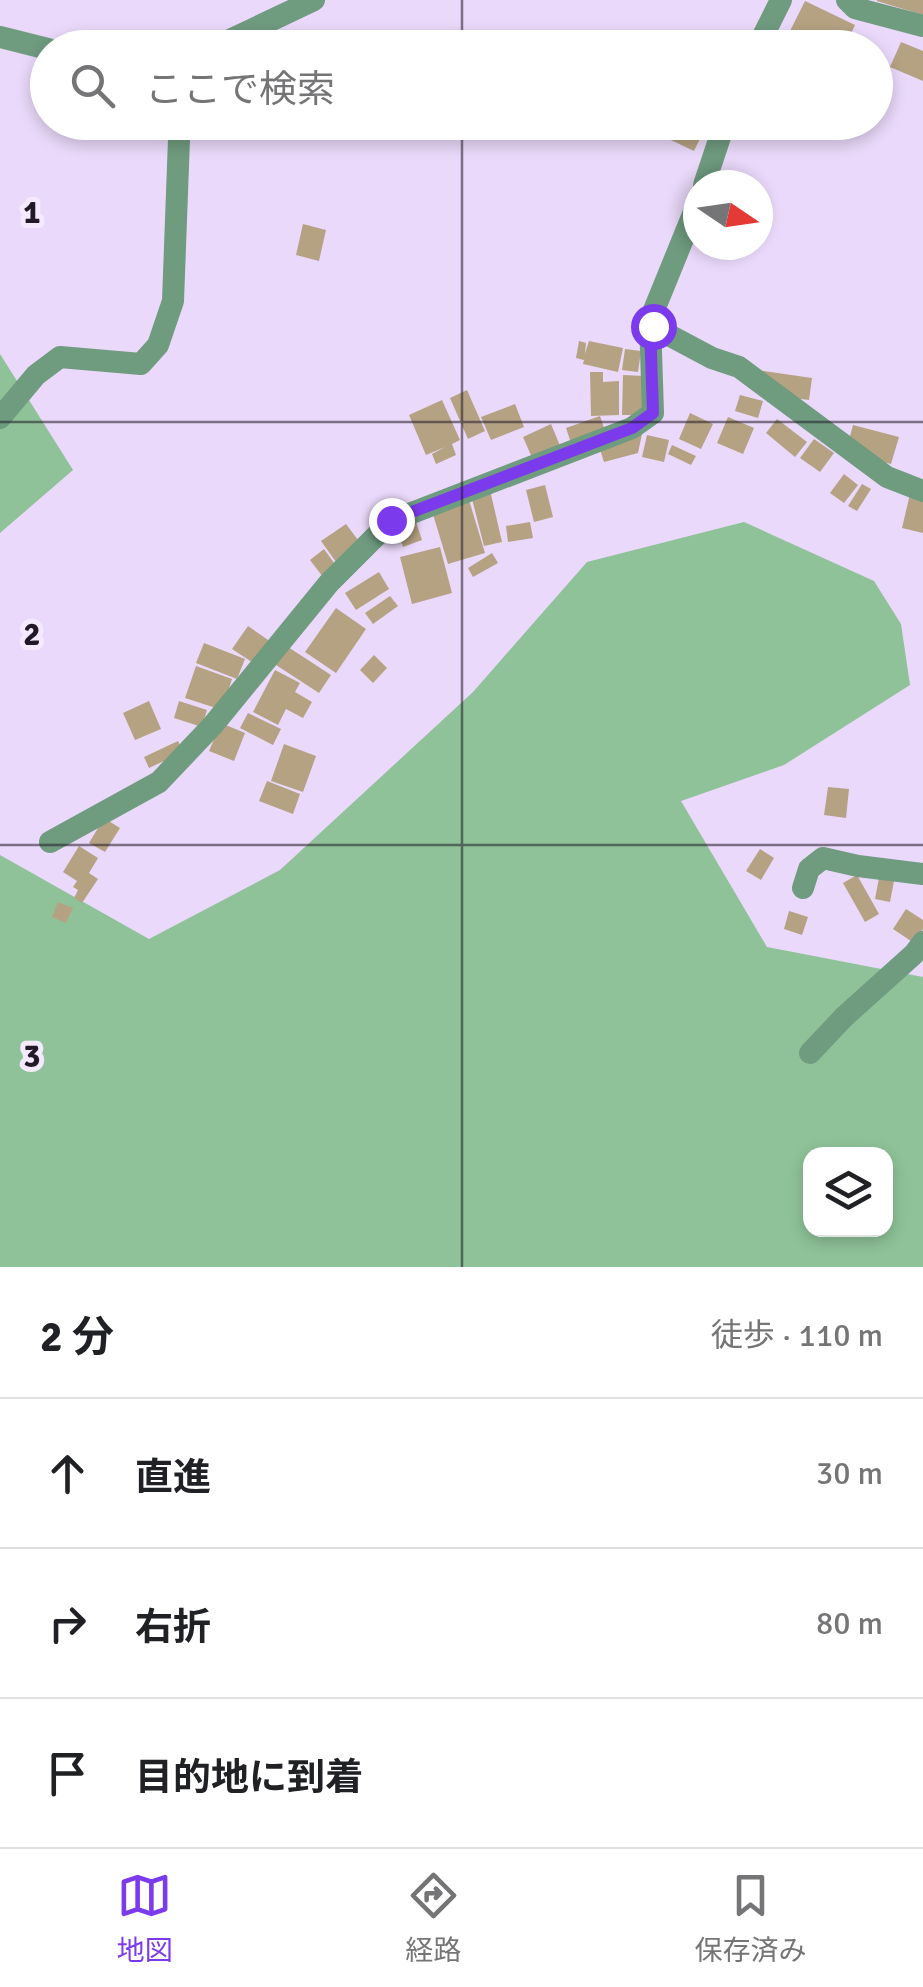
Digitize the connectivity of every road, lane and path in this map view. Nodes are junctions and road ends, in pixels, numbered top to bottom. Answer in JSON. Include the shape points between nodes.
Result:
{"nodes":[{"id":1,"x":314,"y":0,"type":"edge"},
{"id":2,"x":781,"y":0,"type":"edge"},
{"id":3,"x":847,"y":0,"type":"edge"},
{"id":4,"x":923,"y":26,"type":"edge"},
{"id":5,"x":251,"y":30,"type":"edge"},
{"id":6,"x":766,"y":30,"type":"edge"},
{"id":7,"x":0,"y":37,"type":"edge"},
{"id":8,"x":30,"y":44,"type":"edge"},
{"id":9,"x":180,"y":140,"type":"edge"},
{"id":10,"x":719,"y":140,"type":"edge"},
{"id":11,"x":709,"y":170,"type":"edge"},
{"id":12,"x":683,"y":240,"type":"edge"},
{"id":13,"x":650,"y":325,"type":"junction"},
{"id":14,"x":0,"y":418,"type":"edge"},
{"id":15,"x":923,"y":491,"type":"edge"},
{"id":16,"x":50,"y":842,"type":"dead end"},
{"id":17,"x":923,"y":874,"type":"edge"},
{"id":18,"x":803,"y":888,"type":"dead end"},
{"id":19,"x":923,"y":942,"type":"edge"},
{"id":20,"x":810,"y":1053,"type":"dead end"}],
"edges":[{"from":1,"to":5,"type":"street"},
{"from":2,"to":6,"type":"street"},
{"from":3,"to":4,"type":"street"},
{"from":7,"to":8,"type":"street"},
{"from":9,"to":14,"type":"street","via":[[172,300],[158,345],[140,364],[60,357]]},
{"from":10,"to":11,"type":"street"},
{"from":12,"to":13,"type":"street"},
{"from":13,"to":15,"type":"street","via":[[738,367],[888,478]]},
{"from":13,"to":16,"type":"street","via":[[653,413],[632,428],[391,520],[159,782]]},
{"from":17,"to":18,"type":"street","via":[[823,858],[809,869]]},
{"from":19,"to":20,"type":"street"}]}
